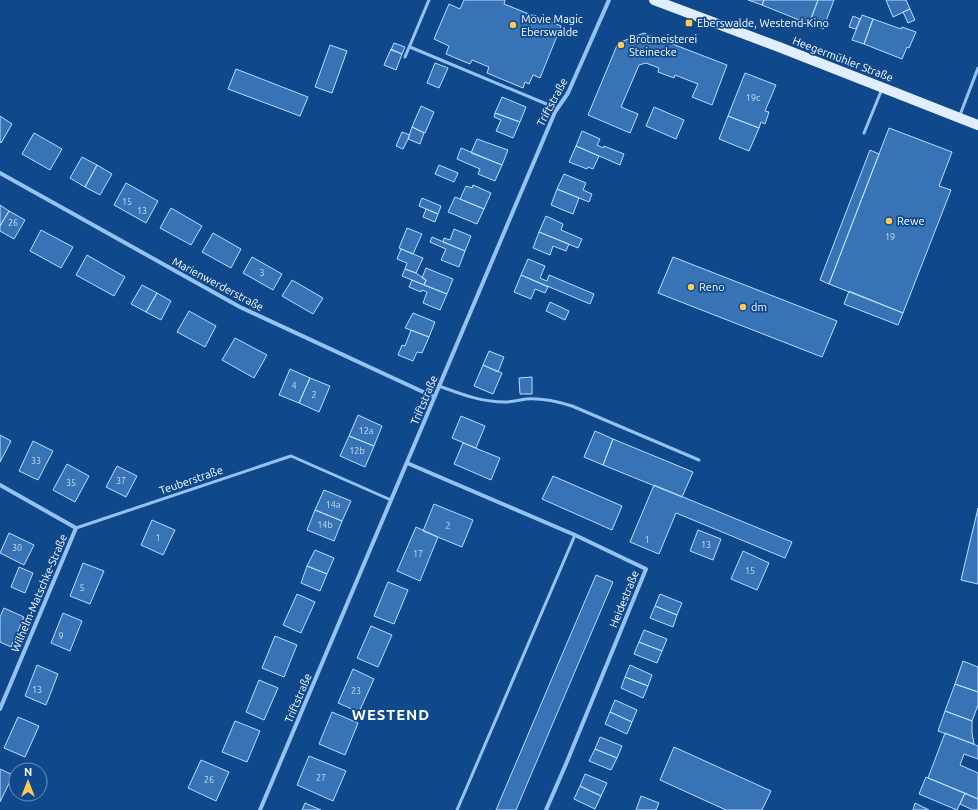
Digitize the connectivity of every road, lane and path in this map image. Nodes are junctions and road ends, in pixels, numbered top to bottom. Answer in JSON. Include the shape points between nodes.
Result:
{"nodes":[{"id":1,"x":429,"y":0,"type":"edge"},
{"id":2,"x":609,"y":0,"type":"edge"},
{"id":3,"x":654,"y":0,"type":"edge"},
{"id":4,"x":410,"y":47,"type":"junction"},
{"id":5,"x":405,"y":57,"type":"dead end"},
{"id":6,"x":978,"y":68,"type":"edge"},
{"id":7,"x":882,"y":87,"type":"junction"},
{"id":8,"x":556,"y":108,"type":"junction"},
{"id":9,"x":959,"y":118,"type":"junction"},
{"id":10,"x":978,"y":125,"type":"edge"},
{"id":11,"x":864,"y":133,"type":"dead end"},
{"id":12,"x":0,"y":173,"type":"edge"},
{"id":13,"x":439,"y":386,"type":"junction"},
{"id":14,"x":434,"y":397,"type":"junction"},
{"id":15,"x":699,"y":460,"type":"dead end"},
{"id":16,"x":407,"y":463,"type":"junction"},
{"id":17,"x":0,"y":485,"type":"edge"},
{"id":18,"x":391,"y":500,"type":"junction"},
{"id":19,"x":76,"y":528,"type":"junction"},
{"id":20,"x":575,"y":535,"type":"junction"},
{"id":21,"x":0,"y":710,"type":"edge"},
{"id":22,"x":260,"y":810,"type":"edge"},
{"id":23,"x":457,"y":810,"type":"edge"},
{"id":24,"x":546,"y":810,"type":"edge"}],
"edges":[{"from":1,"to":4,"type":"lane"},
{"from":2,"to":8,"type":"street","name":"Triftstraße","via":[[568,93]]},
{"from":3,"to":7,"type":"main road","name":"Heegermühler Straße"},
{"from":4,"to":5,"type":"lane"},
{"from":4,"to":8,"type":"lane"},
{"from":6,"to":9,"type":"lane"},
{"from":7,"to":9,"type":"main road","name":"Heegermühler Straße"},
{"from":7,"to":11,"type":"lane"},
{"from":8,"to":13,"type":"street","name":"Triftstraße"},
{"from":9,"to":10,"type":"main road","name":"Heegermühler Straße"},
{"from":12,"to":14,"type":"street","name":"Marienwerderstraße","via":[[240,307]]},
{"from":13,"to":14,"type":"street","name":"Triftstraße"},
{"from":13,"to":15,"type":"lane","via":[[473,399],[487,401],[555,401]]},
{"from":14,"to":16,"type":"street","name":"Triftstraße"},
{"from":16,"to":18,"type":"street","name":"Triftstraße"},
{"from":16,"to":20,"type":"street","name":"Heidestraße"},
{"from":17,"to":19,"type":"street"},
{"from":18,"to":19,"type":"lane","name":"Teuberstraße","via":[[291,456]]},
{"from":18,"to":22,"type":"street","name":"Triftstraße"},
{"from":19,"to":21,"type":"street","name":"Wilhelm-Matschke-Straße"},
{"from":20,"to":23,"type":"lane"},
{"from":20,"to":24,"type":"street","name":"Heidestraße","via":[[646,568]]}]}
